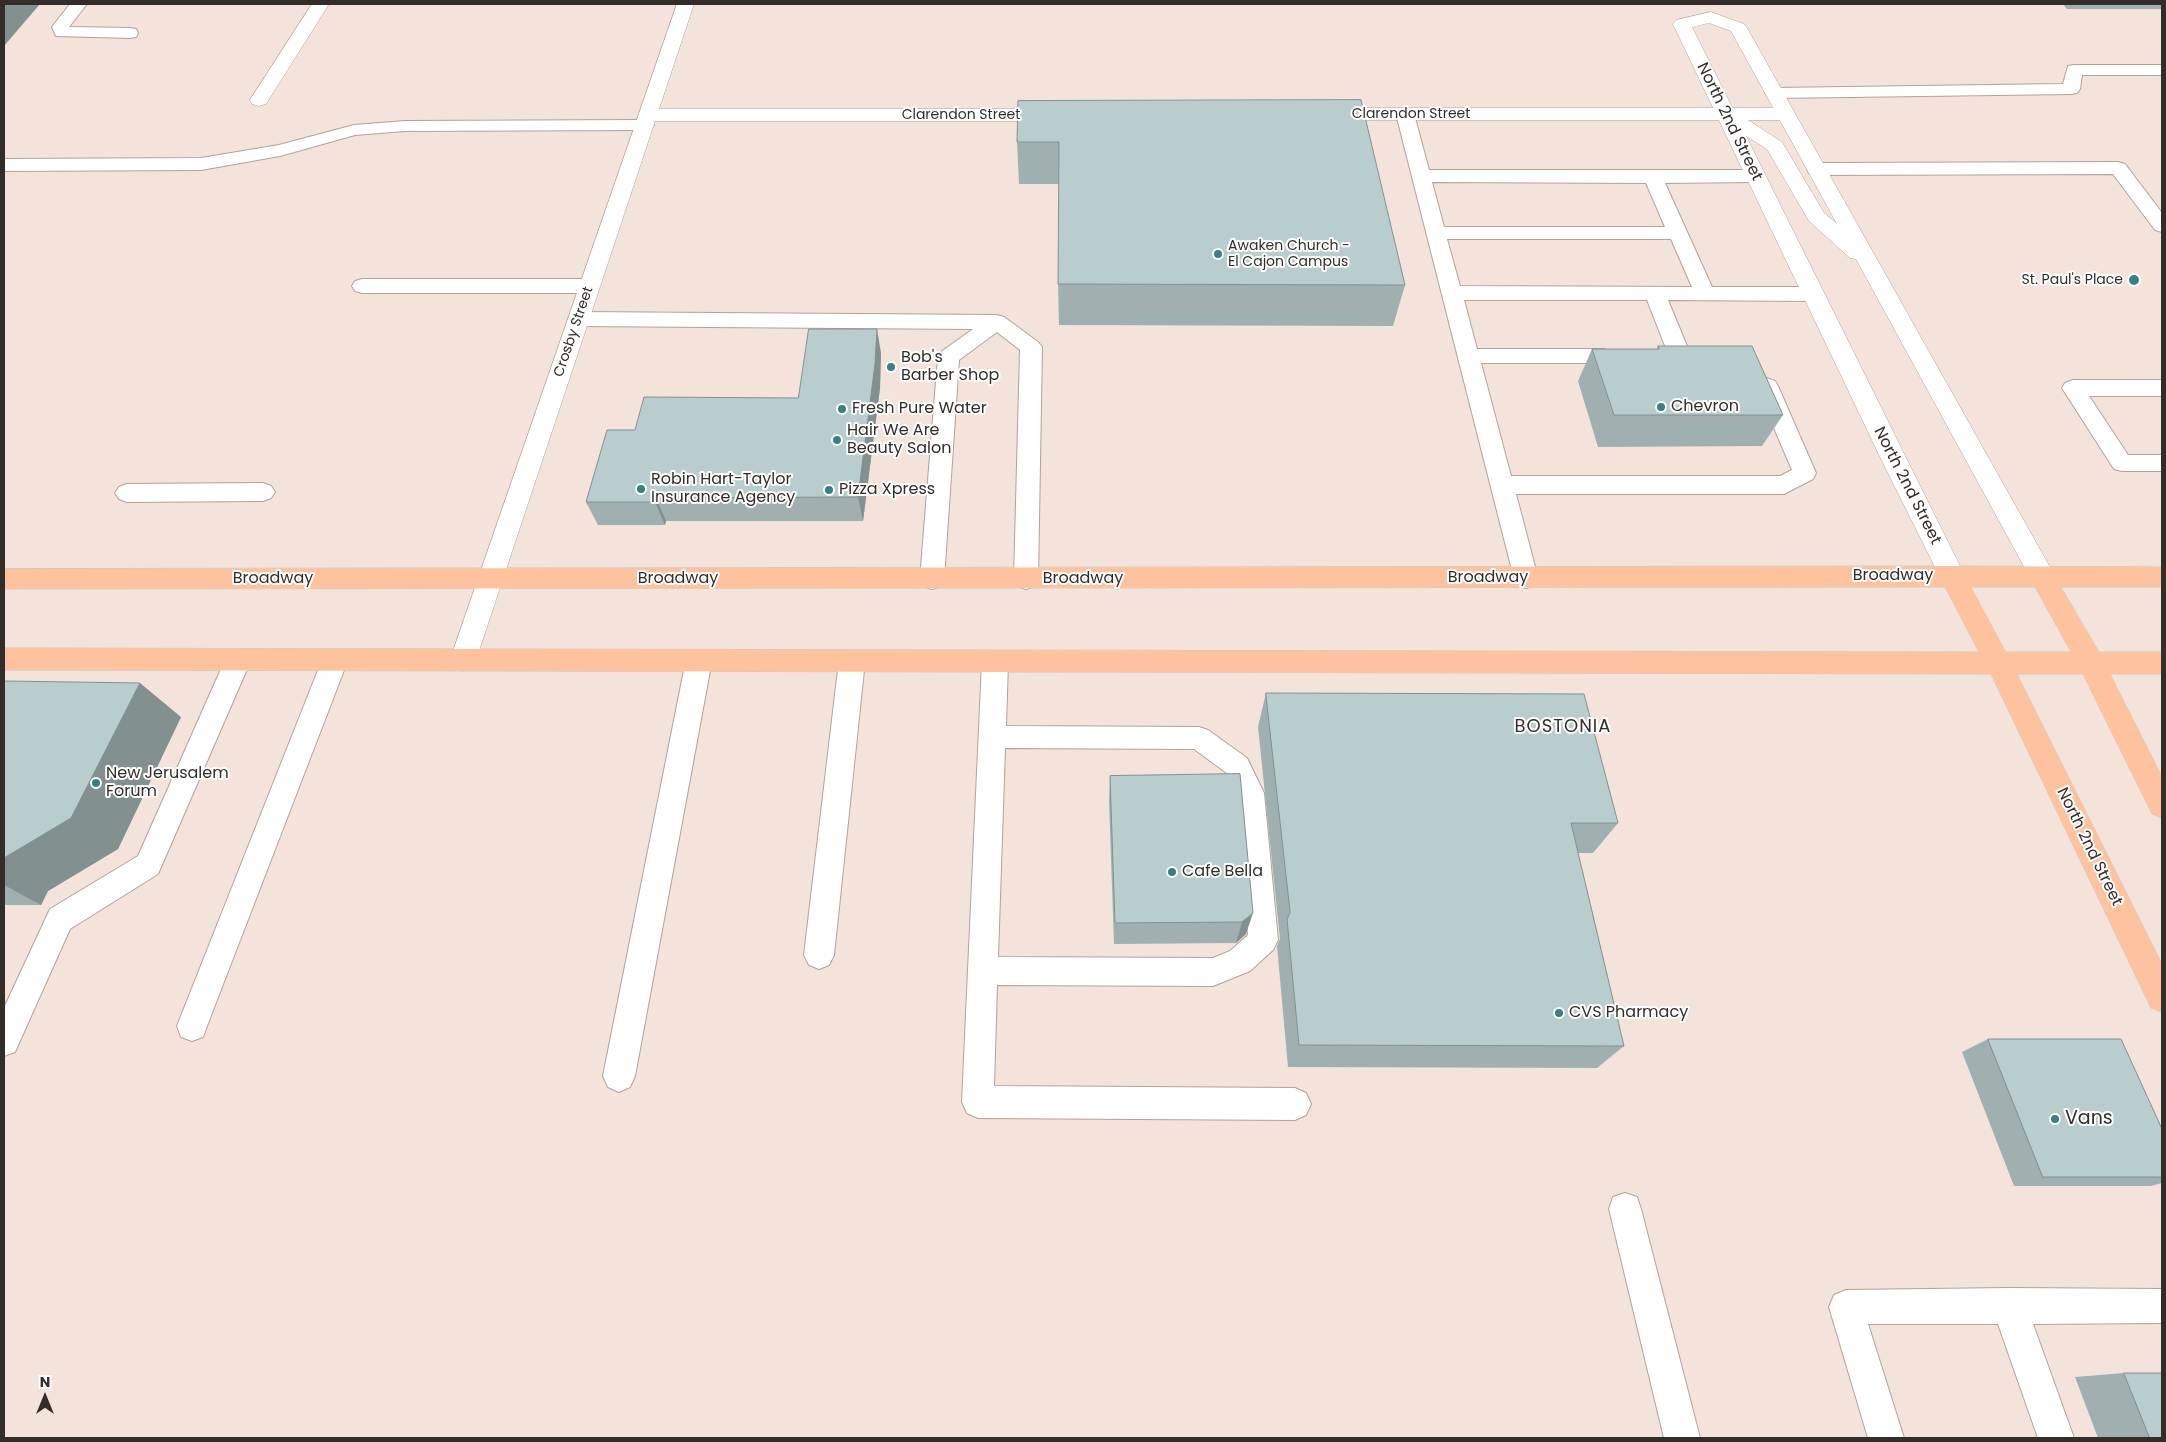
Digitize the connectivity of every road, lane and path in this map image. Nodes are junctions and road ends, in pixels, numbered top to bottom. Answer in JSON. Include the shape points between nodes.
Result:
{"nodes":[{"id":1,"x":79,"y":4,"type":"edge"},
{"id":2,"x":320,"y":4,"type":"edge"},
{"id":3,"x":685,"y":4,"type":"edge"},
{"id":4,"x":1707,"y":10,"type":"edge"},
{"id":5,"x":130,"y":33,"type":"dead end"},
{"id":6,"x":2162,"y":70,"type":"edge"},
{"id":7,"x":1774,"y":94,"type":"junction"},
{"id":8,"x":259,"y":100,"type":"dead end"},
{"id":9,"x":1076,"y":114,"type":"edge"},
{"id":10,"x":1306,"y":114,"type":"edge"},
{"id":11,"x":1405,"y":114,"type":"junction"},
{"id":12,"x":1725,"y":114,"type":"junction"},
{"id":13,"x":1784,"y":114,"type":"junction"},
{"id":14,"x":646,"y":120,"type":"junction"},
{"id":15,"x":4,"y":165,"type":"edge"},
{"id":16,"x":1816,"y":169,"type":"junction"},
{"id":17,"x":1421,"y":176,"type":"junction"},
{"id":18,"x":1756,"y":176,"type":"junction"},
{"id":19,"x":1653,"y":177,"type":"junction"},
{"id":20,"x":2162,"y":226,"type":"edge"},
{"id":21,"x":1436,"y":233,"type":"junction"},
{"id":22,"x":1678,"y":233,"type":"junction"},
{"id":23,"x":1873,"y":267,"type":"junction"},
{"id":24,"x":362,"y":286,"type":"dead end"},
{"id":25,"x":589,"y":286,"type":"junction"},
{"id":26,"x":1452,"y":294,"type":"junction"},
{"id":27,"x":1655,"y":294,"type":"junction"},
{"id":28,"x":1705,"y":294,"type":"junction"},
{"id":29,"x":1813,"y":294,"type":"junction"},
{"id":30,"x":578,"y":319,"type":"junction"},
{"id":31,"x":997,"y":322,"type":"junction"},
{"id":32,"x":1468,"y":356,"type":"junction"},
{"id":33,"x":1603,"y":356,"type":"edge"},
{"id":34,"x":1680,"y":356,"type":"edge"},
{"id":35,"x":1758,"y":365,"type":"edge"},
{"id":36,"x":2162,"y":388,"type":"edge"},
{"id":37,"x":2162,"y":463,"type":"edge"},
{"id":38,"x":1502,"y":485,"type":"junction"},
{"id":39,"x":263,"y":492,"type":"dead end"},
{"id":40,"x":127,"y":493,"type":"dead end"},
{"id":41,"x":1952,"y":576,"type":"junction"},
{"id":42,"x":2042,"y":576,"type":"junction"},
{"id":43,"x":2162,"y":577,"type":"edge"},
{"id":44,"x":1526,"y":578,"type":"junction"},
{"id":45,"x":4,"y":579,"type":"edge"},
{"id":46,"x":490,"y":579,"type":"junction"},
{"id":47,"x":932,"y":579,"type":"junction"},
{"id":48,"x":1026,"y":579,"type":"junction"},
{"id":49,"x":4,"y":659,"type":"edge"},
{"id":50,"x":238,"y":660,"type":"junction"},
{"id":51,"x":335,"y":660,"type":"junction"},
{"id":52,"x":463,"y":660,"type":"junction"},
{"id":53,"x":699,"y":660,"type":"junction"},
{"id":54,"x":852,"y":661,"type":"junction"},
{"id":55,"x":995,"y":662,"type":"junction"},
{"id":56,"x":2091,"y":663,"type":"junction"},
{"id":57,"x":2162,"y":663,"type":"edge"},
{"id":58,"x":1999,"y":664,"type":"junction"},
{"id":59,"x":993,"y":737,"type":"junction"},
{"id":60,"x":2162,"y":805,"type":"edge"},
{"id":61,"x":818,"y":955,"type":"dead end"},
{"id":62,"x":983,"y":972,"type":"junction"},
{"id":63,"x":2162,"y":998,"type":"edge"},
{"id":64,"x":192,"y":1026,"type":"dead end"},
{"id":65,"x":4,"y":1041,"type":"edge"},
{"id":66,"x":618,"y":1076,"type":"dead end"},
{"id":67,"x":1295,"y":1104,"type":"dead end"},
{"id":68,"x":1626,"y":1209,"type":"dead end"},
{"id":69,"x":2008,"y":1306,"type":"junction"},
{"id":70,"x":2162,"y":1306,"type":"edge"},
{"id":71,"x":1682,"y":1438,"type":"edge"},
{"id":72,"x":1886,"y":1438,"type":"edge"},
{"id":73,"x":2056,"y":1438,"type":"edge"}],
"edges":[{"from":1,"to":5,"type":"lane","via":[[60,27],[62,32]]},
{"from":2,"to":8,"type":"street"},
{"from":3,"to":14,"type":"street","name":"Crosby Street"},
{"from":4,"to":7,"type":"street","name":"North 2nd Street","via":[[1738,28]]},
{"from":4,"to":12,"type":"street","name":"North 2nd Street","via":[[1682,24]]},
{"from":6,"to":7,"type":"lane","via":[[2074,70],[2070,89]]},
{"from":7,"to":13,"type":"street","name":"North 2nd Street"},
{"from":9,"to":14,"type":"street","name":"Clarendon Street"},
{"from":10,"to":11,"type":"street","name":"Clarendon Street"},
{"from":11,"to":12,"type":"street","name":"Clarendon Street"},
{"from":11,"to":17,"type":"lane"},
{"from":12,"to":13,"type":"street","name":"Clarendon Street"},
{"from":12,"to":18,"type":"street","name":"North 2nd Street"},
{"from":12,"to":23,"type":"street","via":[[1775,146],[1816,217]]},
{"from":13,"to":16,"type":"street","name":"North 2nd Street"},
{"from":14,"to":15,"type":"lane","via":[[354,130],[280,150],[201,164]]},
{"from":14,"to":25,"type":"street","name":"Crosby Street"},
{"from":16,"to":20,"type":"lane","via":[[2118,168]]},
{"from":16,"to":23,"type":"street","name":"North 2nd Street"},
{"from":17,"to":19,"type":"lane"},
{"from":17,"to":21,"type":"lane"},
{"from":18,"to":19,"type":"lane"},
{"from":18,"to":29,"type":"street","name":"North 2nd Street"},
{"from":19,"to":22,"type":"lane"},
{"from":21,"to":22,"type":"lane"},
{"from":21,"to":26,"type":"lane"},
{"from":22,"to":28,"type":"lane"},
{"from":23,"to":42,"type":"street","name":"North 2nd Street"},
{"from":24,"to":25,"type":"lane"},
{"from":25,"to":30,"type":"street","name":"Crosby Street"},
{"from":26,"to":27,"type":"lane"},
{"from":26,"to":32,"type":"lane"},
{"from":27,"to":28,"type":"lane"},
{"from":27,"to":34,"type":"lane"},
{"from":28,"to":29,"type":"lane"},
{"from":29,"to":41,"type":"street","name":"North 2nd Street"},
{"from":30,"to":31,"type":"lane"},
{"from":30,"to":46,"type":"street","name":"Crosby Street"},
{"from":31,"to":47,"type":"lane","via":[[949,357]]},
{"from":31,"to":48,"type":"lane","via":[[1031,346]]},
{"from":32,"to":33,"type":"lane"},
{"from":32,"to":38,"type":"lane"},
{"from":35,"to":38,"type":"lane","via":[[1804,473],[1784,485]]},
{"from":36,"to":37,"type":"lane","via":[[2073,388],[2122,463]]},
{"from":38,"to":44,"type":"lane"},
{"from":39,"to":40,"type":"lane"},
{"from":41,"to":42,"type":"main road","name":"Broadway"},
{"from":41,"to":44,"type":"main road","name":"Broadway"},
{"from":41,"to":58,"type":"main road","name":"North 2nd Street"},
{"from":42,"to":43,"type":"main road","name":"Broadway"},
{"from":42,"to":56,"type":"main road","name":"North 2nd Street"},
{"from":44,"to":48,"type":"main road","name":"Broadway"},
{"from":45,"to":46,"type":"main road","name":"Broadway"},
{"from":46,"to":47,"type":"main road","name":"Broadway"},
{"from":46,"to":52,"type":"street","name":"Crosby Street"},
{"from":47,"to":48,"type":"main road","name":"Broadway"},
{"from":49,"to":50,"type":"main road"},
{"from":50,"to":51,"type":"main road"},
{"from":50,"to":65,"type":"lane","via":[[148,865],[60,919]]},
{"from":51,"to":52,"type":"main road"},
{"from":51,"to":64,"type":"lane"},
{"from":52,"to":53,"type":"main road"},
{"from":53,"to":54,"type":"main road"},
{"from":53,"to":66,"type":"lane"},
{"from":54,"to":55,"type":"main road"},
{"from":54,"to":61,"type":"lane"},
{"from":55,"to":58,"type":"main road"},
{"from":55,"to":59,"type":"lane"},
{"from":56,"to":57,"type":"main road"},
{"from":56,"to":58,"type":"main road"},
{"from":56,"to":60,"type":"main road","name":"North 2nd Street"},
{"from":58,"to":63,"type":"main road","name":"North 2nd Street"},
{"from":59,"to":62,"type":"lane"},
{"from":59,"to":62,"type":"lane","via":[[1199,738],[1238,766],[1250,793],[1263,940],[1240,961],[1213,972]]},
{"from":62,"to":67,"type":"lane","via":[[978,1102]]},
{"from":68,"to":71,"type":"lane"},
{"from":69,"to":70,"type":"lane"},
{"from":69,"to":72,"type":"lane","via":[[1846,1307]]},
{"from":69,"to":73,"type":"lane"}]}
